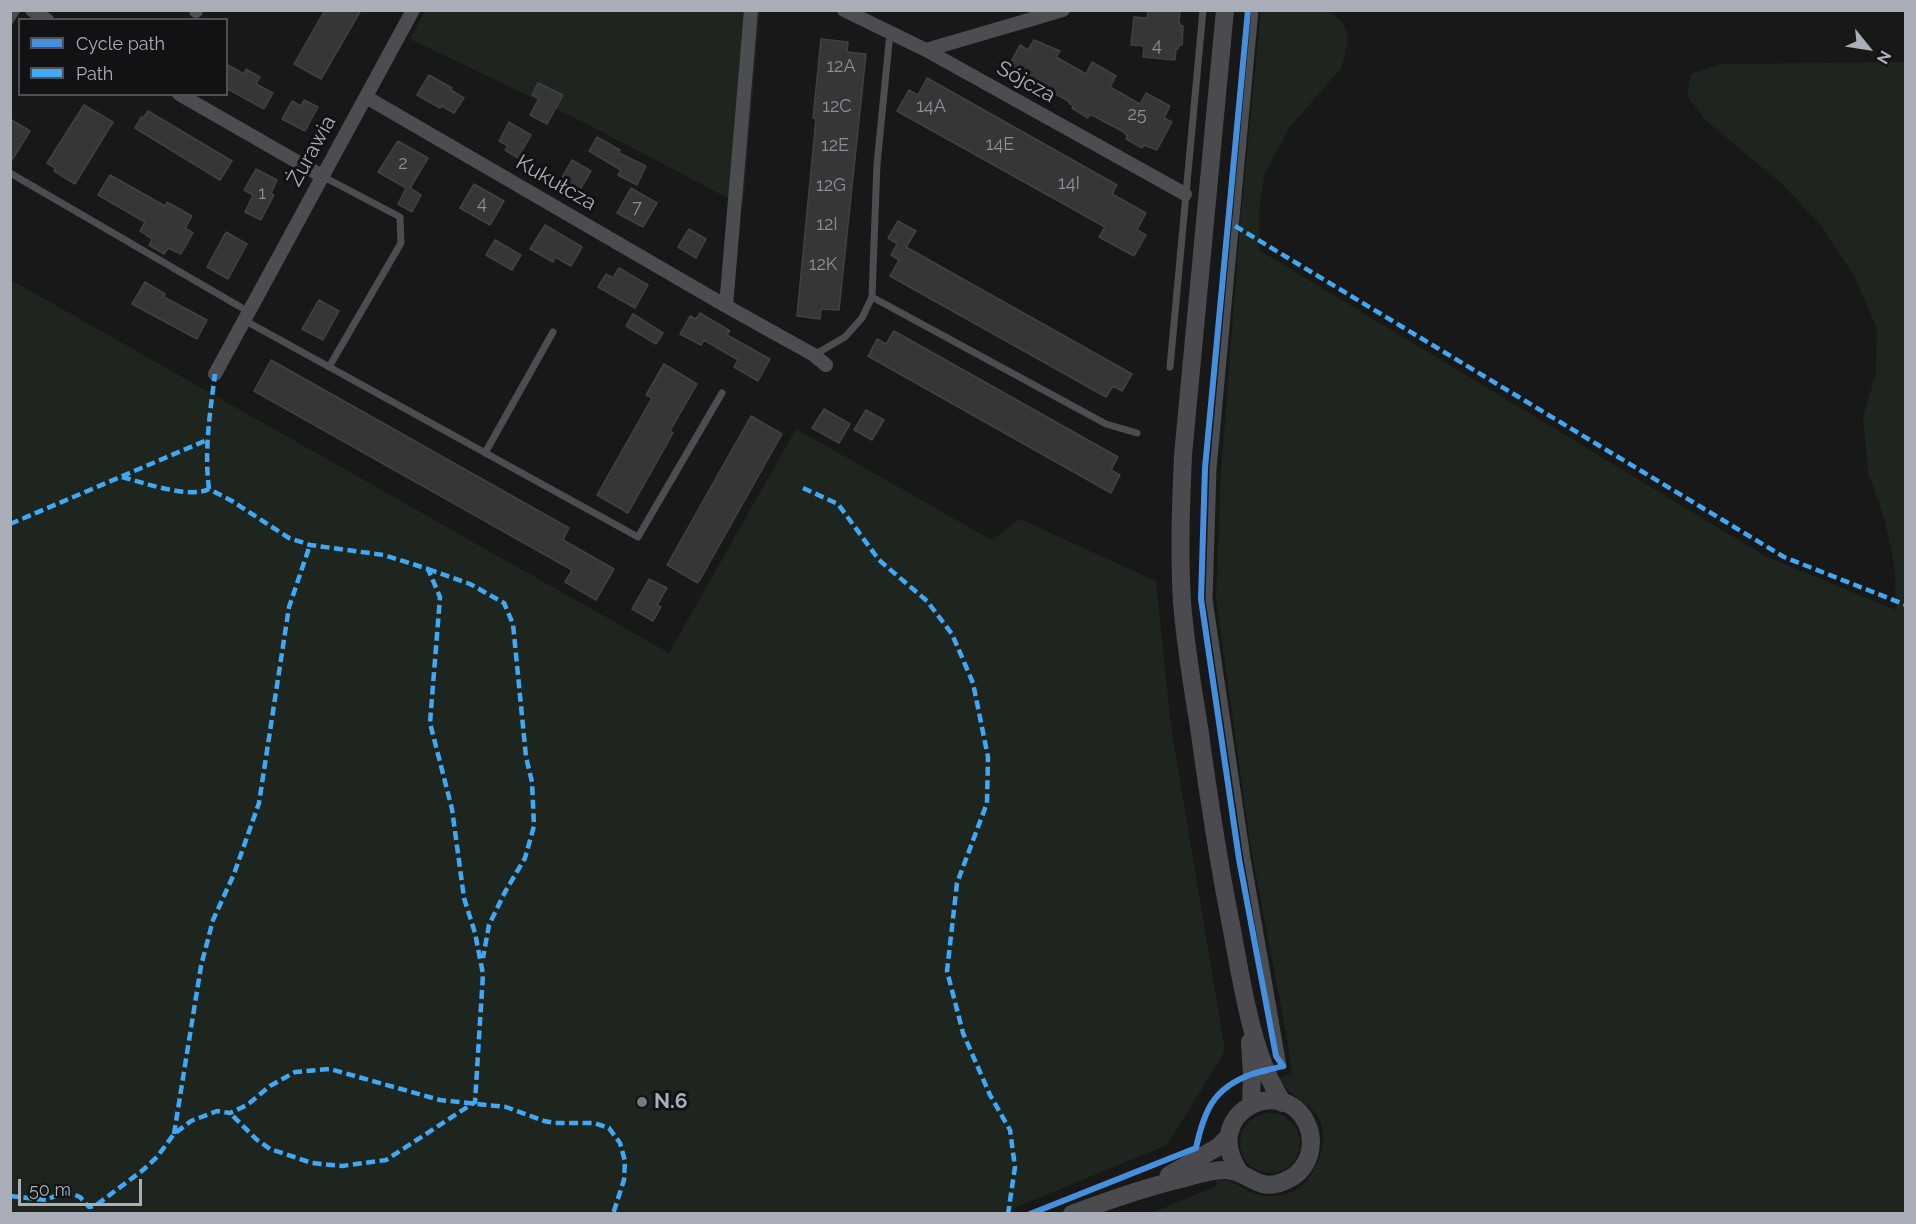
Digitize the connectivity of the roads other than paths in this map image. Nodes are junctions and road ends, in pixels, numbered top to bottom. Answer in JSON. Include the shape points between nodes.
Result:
{"nodes":[{"id":1,"x":17,"y":10,"type":"edge"},
{"id":2,"x":413,"y":10,"type":"edge"},
{"id":3,"x":751,"y":10,"type":"edge"},
{"id":4,"x":844,"y":10,"type":"edge"},
{"id":5,"x":1063,"y":10,"type":"edge"},
{"id":6,"x":1203,"y":10,"type":"edge"},
{"id":7,"x":1225,"y":10,"type":"edge"},
{"id":8,"x":1255,"y":10,"type":"edge"},
{"id":9,"x":10,"y":21,"type":"edge"},
{"id":10,"x":890,"y":33,"type":"junction"},
{"id":11,"x":926,"y":50,"type":"junction"},
{"id":12,"x":183,"y":96,"type":"edge"},
{"id":13,"x":366,"y":97,"type":"junction"},
{"id":14,"x":10,"y":173,"type":"edge"},
{"id":15,"x":322,"y":176,"type":"junction"},
{"id":16,"x":1185,"y":194,"type":"junction"},
{"id":17,"x":872,"y":297,"type":"junction"},
{"id":18,"x":726,"y":306,"type":"junction"},
{"id":19,"x":246,"y":316,"type":"junction"},
{"id":20,"x":554,"y":332,"type":"dead end"},
{"id":21,"x":814,"y":355,"type":"junction"},
{"id":22,"x":826,"y":365,"type":"dead end"},
{"id":23,"x":329,"y":367,"type":"junction"},
{"id":24,"x":1170,"y":368,"type":"dead end"},
{"id":25,"x":214,"y":374,"type":"dead end"},
{"id":26,"x":722,"y":393,"type":"dead end"},
{"id":27,"x":1137,"y":433,"type":"dead end"},
{"id":28,"x":485,"y":453,"type":"junction"},
{"id":29,"x":1247,"y":1011,"type":"junction"},
{"id":30,"x":1283,"y":1066,"type":"dead end"},
{"id":31,"x":1282,"y":1103,"type":"junction"},
{"id":32,"x":1251,"y":1105,"type":"junction"},
{"id":33,"x":1229,"y":1136,"type":"junction"},
{"id":34,"x":1240,"y":1173,"type":"junction"},
{"id":35,"x":1147,"y":1187,"type":"junction"},
{"id":36,"x":1072,"y":1214,"type":"edge"}],
"edges":[{"from":1,"to":9,"type":"lane"},
{"from":2,"to":13,"type":"street","name":"Żurawia"},
{"from":3,"to":18,"type":"street"},
{"from":4,"to":10,"type":"street","name":"Sójcza"},
{"from":5,"to":11,"type":"street"},
{"from":6,"to":16,"type":"lane"},
{"from":7,"to":29,"type":"main road","via":[[1180,511],[1182,600],[1218,858]]},
{"from":8,"to":30,"type":"lane","via":[[1213,469],[1209,599],[1246,858]]},
{"from":10,"to":11,"type":"street","name":"Sójcza"},
{"from":10,"to":17,"type":"lane","via":[[877,164]]},
{"from":11,"to":16,"type":"street","name":"Sójcza"},
{"from":12,"to":15,"type":"street"},
{"from":13,"to":15,"type":"street","name":"Żurawia"},
{"from":13,"to":18,"type":"street","name":"Kukułcza"},
{"from":14,"to":19,"type":"lane"},
{"from":15,"to":19,"type":"street","name":"Żurawia"},
{"from":15,"to":23,"type":"lane","via":[[400,217],[401,243]]},
{"from":16,"to":24,"type":"lane"},
{"from":17,"to":21,"type":"lane","via":[[862,318],[845,337]]},
{"from":17,"to":27,"type":"lane","via":[[1106,424]]},
{"from":18,"to":21,"type":"street","name":"Kukułcza"},
{"from":19,"to":23,"type":"lane"},
{"from":19,"to":25,"type":"street","name":"Żurawia"},
{"from":20,"to":28,"type":"lane"},
{"from":21,"to":22,"type":"street","name":"Kukułcza"},
{"from":23,"to":28,"type":"lane"},
{"from":26,"to":28,"type":"lane","via":[[638,537]]},
{"from":29,"to":31,"type":"main road","via":[[1272,1087]]},
{"from":29,"to":32,"type":"main road"},
{"from":31,"to":32,"type":"main road","via":[[1263,1101]]},
{"from":31,"to":34,"type":"main road","via":[[1299,1112],[1311,1134],[1308,1159],[1302,1170],[1271,1185],[1260,1184]]},
{"from":32,"to":33,"type":"main road","via":[[1238,1114]]},
{"from":33,"to":34,"type":"main road","via":[[1231,1159]]},
{"from":33,"to":35,"type":"main road","via":[[1201,1158]]},
{"from":34,"to":35,"type":"main road","via":[[1206,1172]]},
{"from":35,"to":36,"type":"main road"}]}
